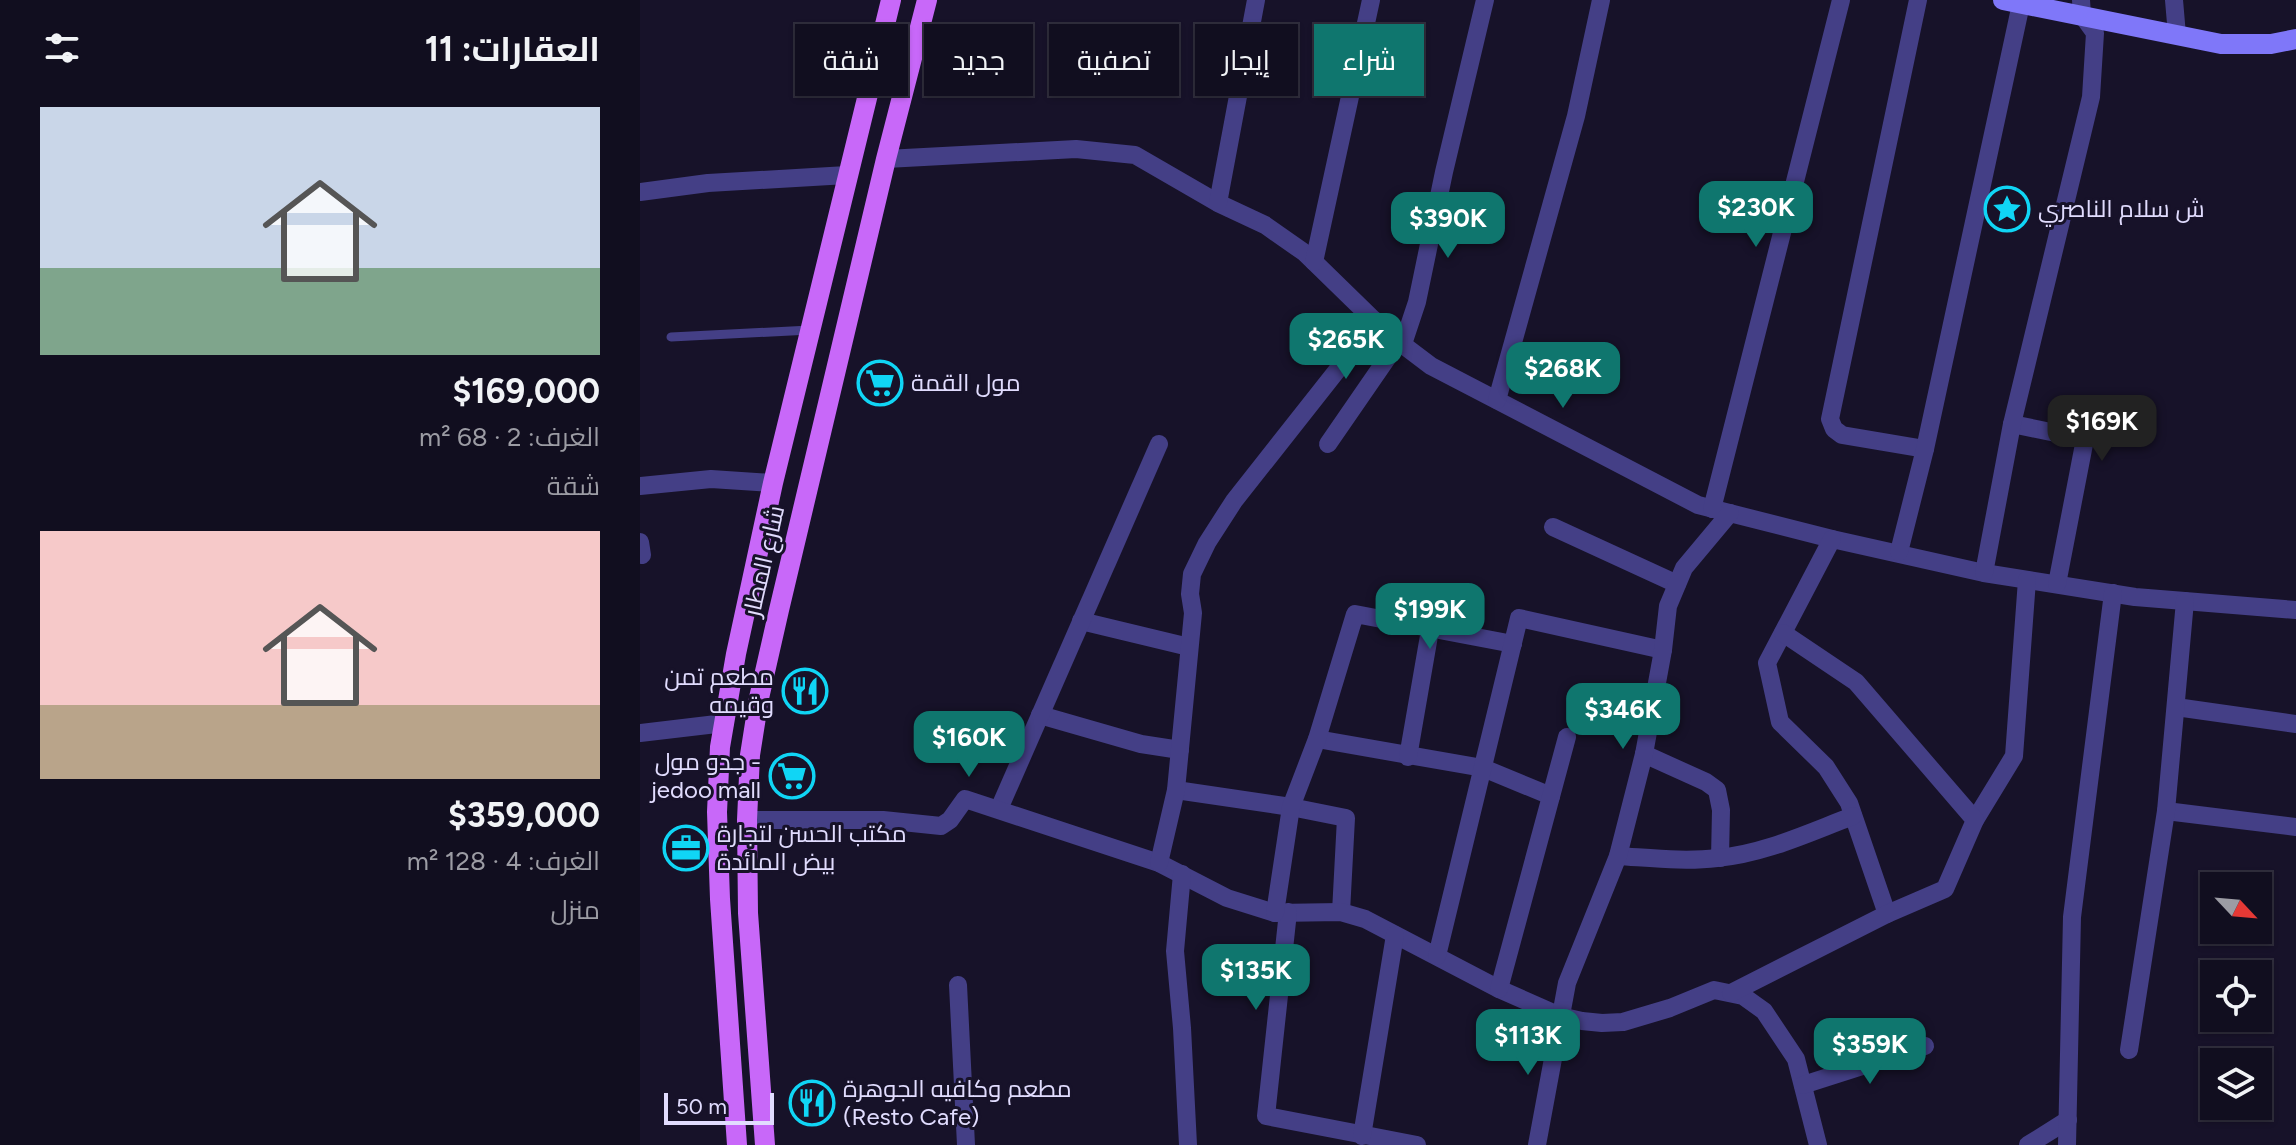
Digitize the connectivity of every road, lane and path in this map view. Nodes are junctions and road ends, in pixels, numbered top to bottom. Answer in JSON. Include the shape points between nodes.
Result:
{"nodes":[{"id":1,"x":891,"y":0,"type":"edge"},
{"id":2,"x":927,"y":0,"type":"edge"},
{"id":3,"x":1256,"y":0,"type":"edge"},
{"id":4,"x":1371,"y":0,"type":"edge"},
{"id":5,"x":1485,"y":0,"type":"edge"},
{"id":6,"x":1601,"y":0,"type":"edge"},
{"id":7,"x":1841,"y":0,"type":"edge"},
{"id":8,"x":1918,"y":0,"type":"edge"},
{"id":9,"x":2174,"y":0,"type":"edge"},
{"id":10,"x":2011,"y":1,"type":"edge"},
{"id":11,"x":2081,"y":8,"type":"edge"},
{"id":12,"x":2177,"y":35,"type":"junction"},
{"id":13,"x":2296,"y":39,"type":"edge"},
{"id":14,"x":886,"y":159,"type":"junction"},
{"id":15,"x":847,"y":175,"type":"junction"},
{"id":16,"x":640,"y":192,"type":"edge"},
{"id":17,"x":1218,"y":203,"type":"junction"},
{"id":18,"x":1314,"y":262,"type":"junction"},
{"id":19,"x":1376,"y":321,"type":"junction"},
{"id":20,"x":810,"y":330,"type":"junction"},
{"id":21,"x":671,"y":337,"type":"dead end"},
{"id":22,"x":1401,"y":343,"type":"junction"},
{"id":23,"x":1497,"y":400,"type":"junction"},
{"id":24,"x":2012,"y":424,"type":"junction"},
{"id":25,"x":1159,"y":444,"type":"dead end"},
{"id":26,"x":1328,"y":444,"type":"dead end"},
{"id":27,"x":1925,"y":449,"type":"junction"},
{"id":28,"x":773,"y":483,"type":"junction"},
{"id":29,"x":640,"y":486,"type":"edge"},
{"id":30,"x":1721,"y":511,"type":"junction"},
{"id":31,"x":1553,"y":527,"type":"dead end"},
{"id":32,"x":1832,"y":539,"type":"junction"},
{"id":33,"x":1899,"y":552,"type":"junction"},
{"id":34,"x":1984,"y":573,"type":"junction"},
{"id":35,"x":2027,"y":580,"type":"junction"},
{"id":36,"x":1677,"y":584,"type":"junction"},
{"id":37,"x":2057,"y":584,"type":"junction"},
{"id":38,"x":2113,"y":593,"type":"junction"},
{"id":39,"x":2185,"y":601,"type":"junction"},
{"id":40,"x":747,"y":604,"type":"junction"},
{"id":41,"x":779,"y":610,"type":"junction"},
{"id":42,"x":2296,"y":610,"type":"edge"},
{"id":43,"x":1081,"y":621,"type":"junction"},
{"id":44,"x":1430,"y":630,"type":"junction"},
{"id":45,"x":1783,"y":633,"type":"junction"},
{"id":46,"x":1513,"y":644,"type":"junction"},
{"id":47,"x":1189,"y":647,"type":"junction"},
{"id":48,"x":1663,"y":650,"type":"junction"},
{"id":49,"x":736,"y":654,"type":"junction"},
{"id":50,"x":768,"y":660,"type":"junction"},
{"id":51,"x":2176,"y":707,"type":"junction"},
{"id":52,"x":1040,"y":715,"type":"junction"},
{"id":53,"x":725,"y":723,"type":"junction"},
{"id":54,"x":2296,"y":724,"type":"edge"},
{"id":55,"x":640,"y":733,"type":"edge"},
{"id":56,"x":1567,"y":737,"type":"dead end"},
{"id":57,"x":1317,"y":739,"type":"junction"},
{"id":58,"x":1180,"y":750,"type":"junction"},
{"id":59,"x":1644,"y":754,"type":"junction"},
{"id":60,"x":1408,"y":757,"type":"junction"},
{"id":61,"x":1483,"y":768,"type":"junction"},
{"id":62,"x":1176,"y":790,"type":"junction"},
{"id":63,"x":1551,"y":796,"type":"junction"},
{"id":64,"x":1291,"y":807,"type":"junction"},
{"id":65,"x":999,"y":809,"type":"junction"},
{"id":66,"x":2166,"y":811,"type":"junction"},
{"id":67,"x":1853,"y":816,"type":"junction"},
{"id":68,"x":747,"y":820,"type":"junction"},
{"id":69,"x":1975,"y":820,"type":"junction"},
{"id":70,"x":2296,"y":827,"type":"edge"},
{"id":71,"x":1618,"y":856,"type":"junction"},
{"id":72,"x":1720,"y":858,"type":"junction"},
{"id":73,"x":1159,"y":863,"type":"junction"},
{"id":74,"x":1182,"y":874,"type":"junction"},
{"id":75,"x":1282,"y":912,"type":"junction"},
{"id":76,"x":1341,"y":912,"type":"junction"},
{"id":77,"x":1887,"y":914,"type":"junction"},
{"id":78,"x":1395,"y":935,"type":"junction"},
{"id":79,"x":1437,"y":956,"type":"junction"},
{"id":80,"x":958,"y":985,"type":"dead end"},
{"id":81,"x":1499,"y":989,"type":"junction"},
{"id":82,"x":1731,"y":993,"type":"junction"},
{"id":83,"x":1560,"y":1016,"type":"junction"},
{"id":84,"x":1925,"y":1046,"type":"dead end"},
{"id":85,"x":2129,"y":1050,"type":"dead end"},
{"id":86,"x":1803,"y":1085,"type":"junction"},
{"id":87,"x":2068,"y":1120,"type":"junction"},
{"id":88,"x":1362,"y":1136,"type":"junction"},
{"id":89,"x":737,"y":1145,"type":"edge"},
{"id":90,"x":765,"y":1145,"type":"edge"},
{"id":91,"x":966,"y":1145,"type":"edge"},
{"id":92,"x":1188,"y":1145,"type":"edge"},
{"id":93,"x":1417,"y":1145,"type":"edge"},
{"id":94,"x":1537,"y":1145,"type":"edge"},
{"id":95,"x":1818,"y":1145,"type":"edge"},
{"id":96,"x":2028,"y":1145,"type":"edge"},
{"id":97,"x":2067,"y":1145,"type":"edge"}],
"edges":[{"from":1,"to":15,"type":"main road","name":"شارع المطار"},
{"from":2,"to":14,"type":"main road","name":"شارع المطار"},
{"from":3,"to":17,"type":"street"},
{"from":4,"to":18,"type":"street"},
{"from":5,"to":22,"type":"street","via":[[1417,302]]},
{"from":6,"to":23,"type":"street","via":[[1576,116]]},
{"from":7,"to":30,"type":"street"},
{"from":8,"to":27,"type":"street","via":[[1830,419],[1842,435]]},
{"from":9,"to":12,"type":"street"},
{"from":10,"to":11,"type":"street"},
{"from":10,"to":27,"type":"street"},
{"from":11,"to":12,"type":"street"},
{"from":11,"to":24,"type":"street","via":[[2095,33],[2091,97]]},
{"from":12,"to":13,"type":"street","via":[[2221,44]]},
{"from":14,"to":17,"type":"street","via":[[1076,149],[1135,155]]},
{"from":14,"to":41,"type":"main road","name":"شارع المطار"},
{"from":15,"to":16,"type":"street"},
{"from":15,"to":20,"type":"main road","name":"شارع المطار"},
{"from":17,"to":18,"type":"street","via":[[1265,225]]},
{"from":18,"to":19,"type":"street"},
{"from":19,"to":22,"type":"street"},
{"from":19,"to":47,"type":"street","via":[[1207,543],[1192,574]]},
{"from":20,"to":21,"type":"lane"},
{"from":20,"to":28,"type":"main road","name":"شارع المطار"},
{"from":22,"to":23,"type":"street","via":[[1431,366]]},
{"from":22,"to":26,"type":"street"},
{"from":23,"to":30,"type":"street","via":[[1698,505]]},
{"from":24,"to":34,"type":"street"},
{"from":24,"to":37,"type":"street","via":[[2085,439]]},
{"from":25,"to":43,"type":"street"},
{"from":27,"to":33,"type":"street"},
{"from":28,"to":29,"type":"street","via":[[711,479]]},
{"from":28,"to":40,"type":"main road","name":"شارع المطار"},
{"from":30,"to":32,"type":"street"},
{"from":30,"to":36,"type":"street"},
{"from":31,"to":36,"type":"street"},
{"from":32,"to":33,"type":"street"},
{"from":32,"to":45,"type":"street"},
{"from":33,"to":34,"type":"street"},
{"from":34,"to":35,"type":"street"},
{"from":35,"to":37,"type":"street"},
{"from":35,"to":69,"type":"street","via":[[2014,756]]},
{"from":36,"to":48,"type":"street","via":[[1668,606]]},
{"from":37,"to":38,"type":"street"},
{"from":38,"to":39,"type":"street"},
{"from":38,"to":87,"type":"street","via":[[2072,917]]},
{"from":39,"to":42,"type":"street"},
{"from":39,"to":51,"type":"street"},
{"from":40,"to":41,"type":"main road","via":[[759,612]]},
{"from":40,"to":49,"type":"main road","name":"شارع المطار"},
{"from":41,"to":50,"type":"main road","name":"شارع المطار"},
{"from":43,"to":47,"type":"street"},
{"from":43,"to":52,"type":"street"},
{"from":44,"to":46,"type":"street"},
{"from":44,"to":57,"type":"street","via":[[1355,614]]},
{"from":44,"to":60,"type":"street"},
{"from":45,"to":67,"type":"street","via":[[1767,663],[1780,722],[1826,767]]},
{"from":45,"to":69,"type":"street","via":[[1856,682]]},
{"from":46,"to":48,"type":"street","via":[[1519,618]]},
{"from":46,"to":61,"type":"street"},
{"from":47,"to":58,"type":"street"},
{"from":48,"to":59,"type":"street"},
{"from":49,"to":50,"type":"main road","via":[[755,652]]},
{"from":49,"to":53,"type":"main road","name":"شارع المطار"},
{"from":50,"to":68,"type":"main road","name":"شارع المطار","via":[[750,755]]},
{"from":51,"to":54,"type":"street"},
{"from":51,"to":66,"type":"street"},
{"from":52,"to":58,"type":"street"},
{"from":52,"to":65,"type":"street"},
{"from":53,"to":55,"type":"street"},
{"from":53,"to":89,"type":"main road","name":"شارع المطار","via":[[718,866]]},
{"from":56,"to":63,"type":"street"},
{"from":57,"to":60,"type":"street"},
{"from":57,"to":64,"type":"street"},
{"from":58,"to":62,"type":"street"},
{"from":59,"to":71,"type":"street"},
{"from":59,"to":72,"type":"street","via":[[1717,790]]},
{"from":60,"to":61,"type":"street"},
{"from":61,"to":63,"type":"street"},
{"from":61,"to":79,"type":"street"},
{"from":62,"to":64,"type":"street"},
{"from":62,"to":73,"type":"street"},
{"from":63,"to":81,"type":"street"},
{"from":64,"to":75,"type":"street"},
{"from":64,"to":76,"type":"street","via":[[1346,818]]},
{"from":65,"to":68,"type":"street","via":[[965,799],[941,826],[883,820]]},
{"from":65,"to":73,"type":"street"},
{"from":66,"to":70,"type":"street"},
{"from":66,"to":85,"type":"street"},
{"from":67,"to":72,"type":"street","via":[[1759,850]]},
{"from":67,"to":77,"type":"street"},
{"from":68,"to":90,"type":"main road","name":"شارع المطار","via":[[748,913]]},
{"from":69,"to":77,"type":"street","via":[[1945,889]]},
{"from":71,"to":72,"type":"street"},
{"from":71,"to":83,"type":"street","via":[[1571,973]]},
{"from":73,"to":74,"type":"street"},
{"from":74,"to":75,"type":"street","via":[[1227,898]]},
{"from":74,"to":92,"type":"street","via":[[1175,951]]},
{"from":75,"to":76,"type":"street"},
{"from":75,"to":88,"type":"street","via":[[1266,1116]]},
{"from":76,"to":78,"type":"street"},
{"from":77,"to":82,"type":"street"},
{"from":78,"to":79,"type":"street"},
{"from":78,"to":88,"type":"street"},
{"from":79,"to":81,"type":"street"},
{"from":80,"to":91,"type":"street"},
{"from":81,"to":83,"type":"street"},
{"from":82,"to":83,"type":"street","via":[[1714,990],[1623,1022]]},
{"from":82,"to":86,"type":"street","via":[[1764,1011],[1796,1059]]},
{"from":83,"to":94,"type":"street"},
{"from":84,"to":86,"type":"street"},
{"from":86,"to":95,"type":"street"},
{"from":87,"to":96,"type":"street"},
{"from":87,"to":97,"type":"street"},
{"from":88,"to":93,"type":"street"}]}
